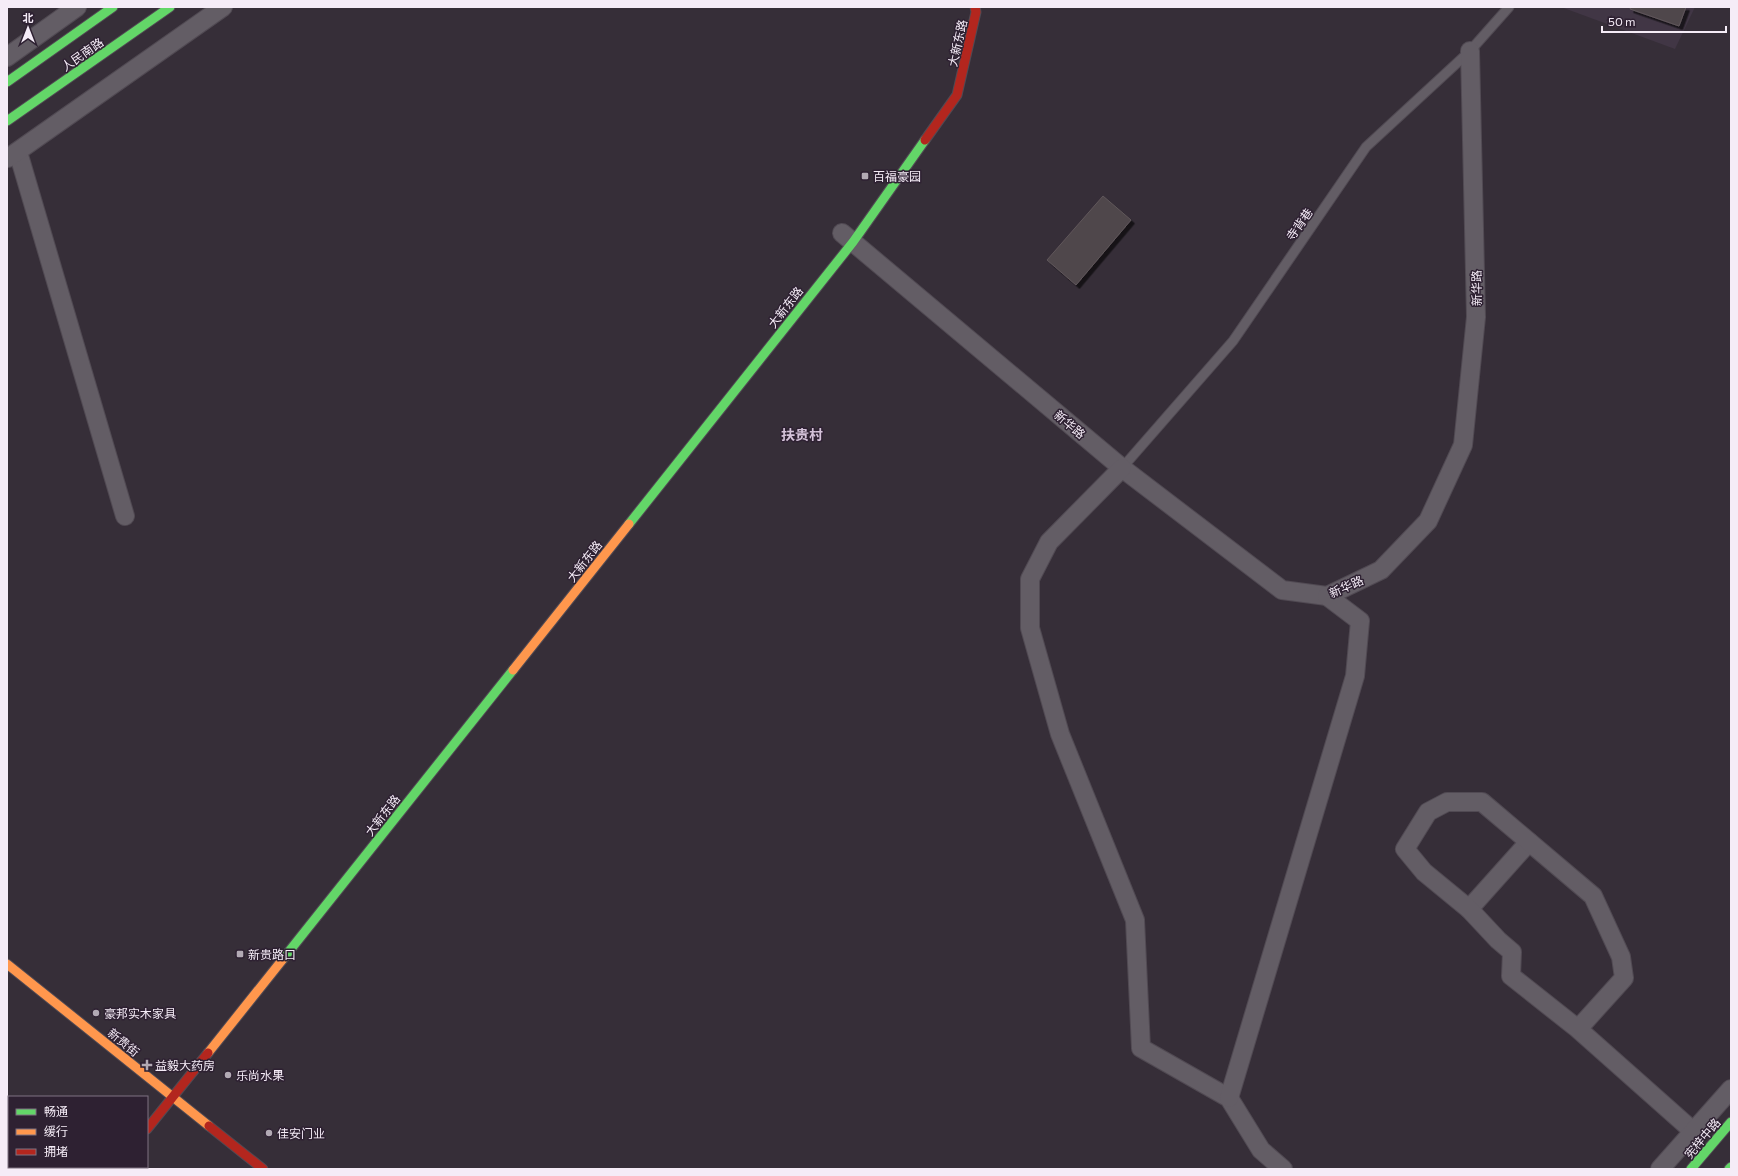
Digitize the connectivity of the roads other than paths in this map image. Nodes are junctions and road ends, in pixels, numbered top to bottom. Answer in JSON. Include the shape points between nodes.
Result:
{"nodes":[{"id":1,"x":77,"y":7,"type":"edge"},
{"id":2,"x":113,"y":7,"type":"edge"},
{"id":3,"x":170,"y":7,"type":"edge"},
{"id":4,"x":223,"y":7,"type":"edge"},
{"id":5,"x":975,"y":7,"type":"edge"},
{"id":6,"x":1509,"y":7,"type":"edge"},
{"id":7,"x":1470,"y":51,"type":"junction"},
{"id":8,"x":7,"y":57,"type":"edge"},
{"id":9,"x":8,"y":75,"type":"edge"},
{"id":10,"x":7,"y":121,"type":"edge"},
{"id":11,"x":12,"y":155,"type":"edge"},
{"id":12,"x":845,"y":235,"type":"junction"},
{"id":13,"x":1122,"y":468,"type":"junction"},
{"id":14,"x":125,"y":516,"type":"dead end"},
{"id":15,"x":1327,"y":596,"type":"junction"},
{"id":16,"x":1529,"y":842,"type":"junction"},
{"id":17,"x":1469,"y":909,"type":"junction"},
{"id":18,"x":7,"y":964,"type":"edge"},
{"id":19,"x":1578,"y":1029,"type":"junction"},
{"id":20,"x":1731,"y":1089,"type":"edge"},
{"id":21,"x":164,"y":1097,"type":"junction"},
{"id":22,"x":173,"y":1097,"type":"junction"},
{"id":23,"x":1229,"y":1098,"type":"junction"},
{"id":24,"x":1731,"y":1122,"type":"edge"},
{"id":25,"x":148,"y":1127,"type":"edge"},
{"id":26,"x":1694,"y":1132,"type":"junction"},
{"id":27,"x":263,"y":1169,"type":"edge"},
{"id":28,"x":1283,"y":1169,"type":"edge"},
{"id":29,"x":1660,"y":1169,"type":"edge"},
{"id":30,"x":1691,"y":1169,"type":"edge"}],
"edges":[{"from":1,"to":8,"type":"street"},
{"from":2,"to":9,"type":"street","name":"人民南路"},
{"from":3,"to":10,"type":"street","name":"人民南路"},
{"from":4,"to":11,"type":"street"},
{"from":5,"to":12,"type":"street","name":"大新东路","via":[[957,95]]},
{"from":6,"to":7,"type":"lane","name":"寺背巷"},
{"from":7,"to":13,"type":"lane","name":"寺背巷","via":[[1366,147],[1233,341]]},
{"from":7,"to":15,"type":"street","name":"新华路","via":[[1476,317],[1463,445],[1428,521],[1381,570]]},
{"from":11,"to":14,"type":"street"},
{"from":12,"to":13,"type":"street","name":"新华路"},
{"from":12,"to":22,"type":"street","name":"大新东路"},
{"from":13,"to":15,"type":"street","name":"新华路","via":[[1282,590]]},
{"from":13,"to":23,"type":"street","via":[[1049,542],[1030,579],[1030,628],[1060,734],[1135,920],[1140,1048]]},
{"from":15,"to":23,"type":"street","via":[[1360,621],[1355,676]]},
{"from":16,"to":17,"type":"street"},
{"from":16,"to":17,"type":"street","via":[[1482,802],[1447,802],[1428,812],[1405,849],[1424,872]]},
{"from":16,"to":19,"type":"street","via":[[1593,896],[1621,956],[1624,978]]},
{"from":17,"to":19,"type":"street","via":[[1512,952],[1511,976]]},
{"from":18,"to":21,"type":"street","name":"新贵街"},
{"from":19,"to":26,"type":"street"},
{"from":20,"to":26,"type":"street"},
{"from":21,"to":22,"type":"street","name":"大新东路"},
{"from":21,"to":22,"type":"street","name":"新贵街"},
{"from":21,"to":25,"type":"street","name":"大新东路"},
{"from":22,"to":27,"type":"street","name":"新贵街"},
{"from":23,"to":28,"type":"street","via":[[1261,1150]]},
{"from":24,"to":30,"type":"street","name":"宪梓中路"},
{"from":26,"to":29,"type":"street"}]}
